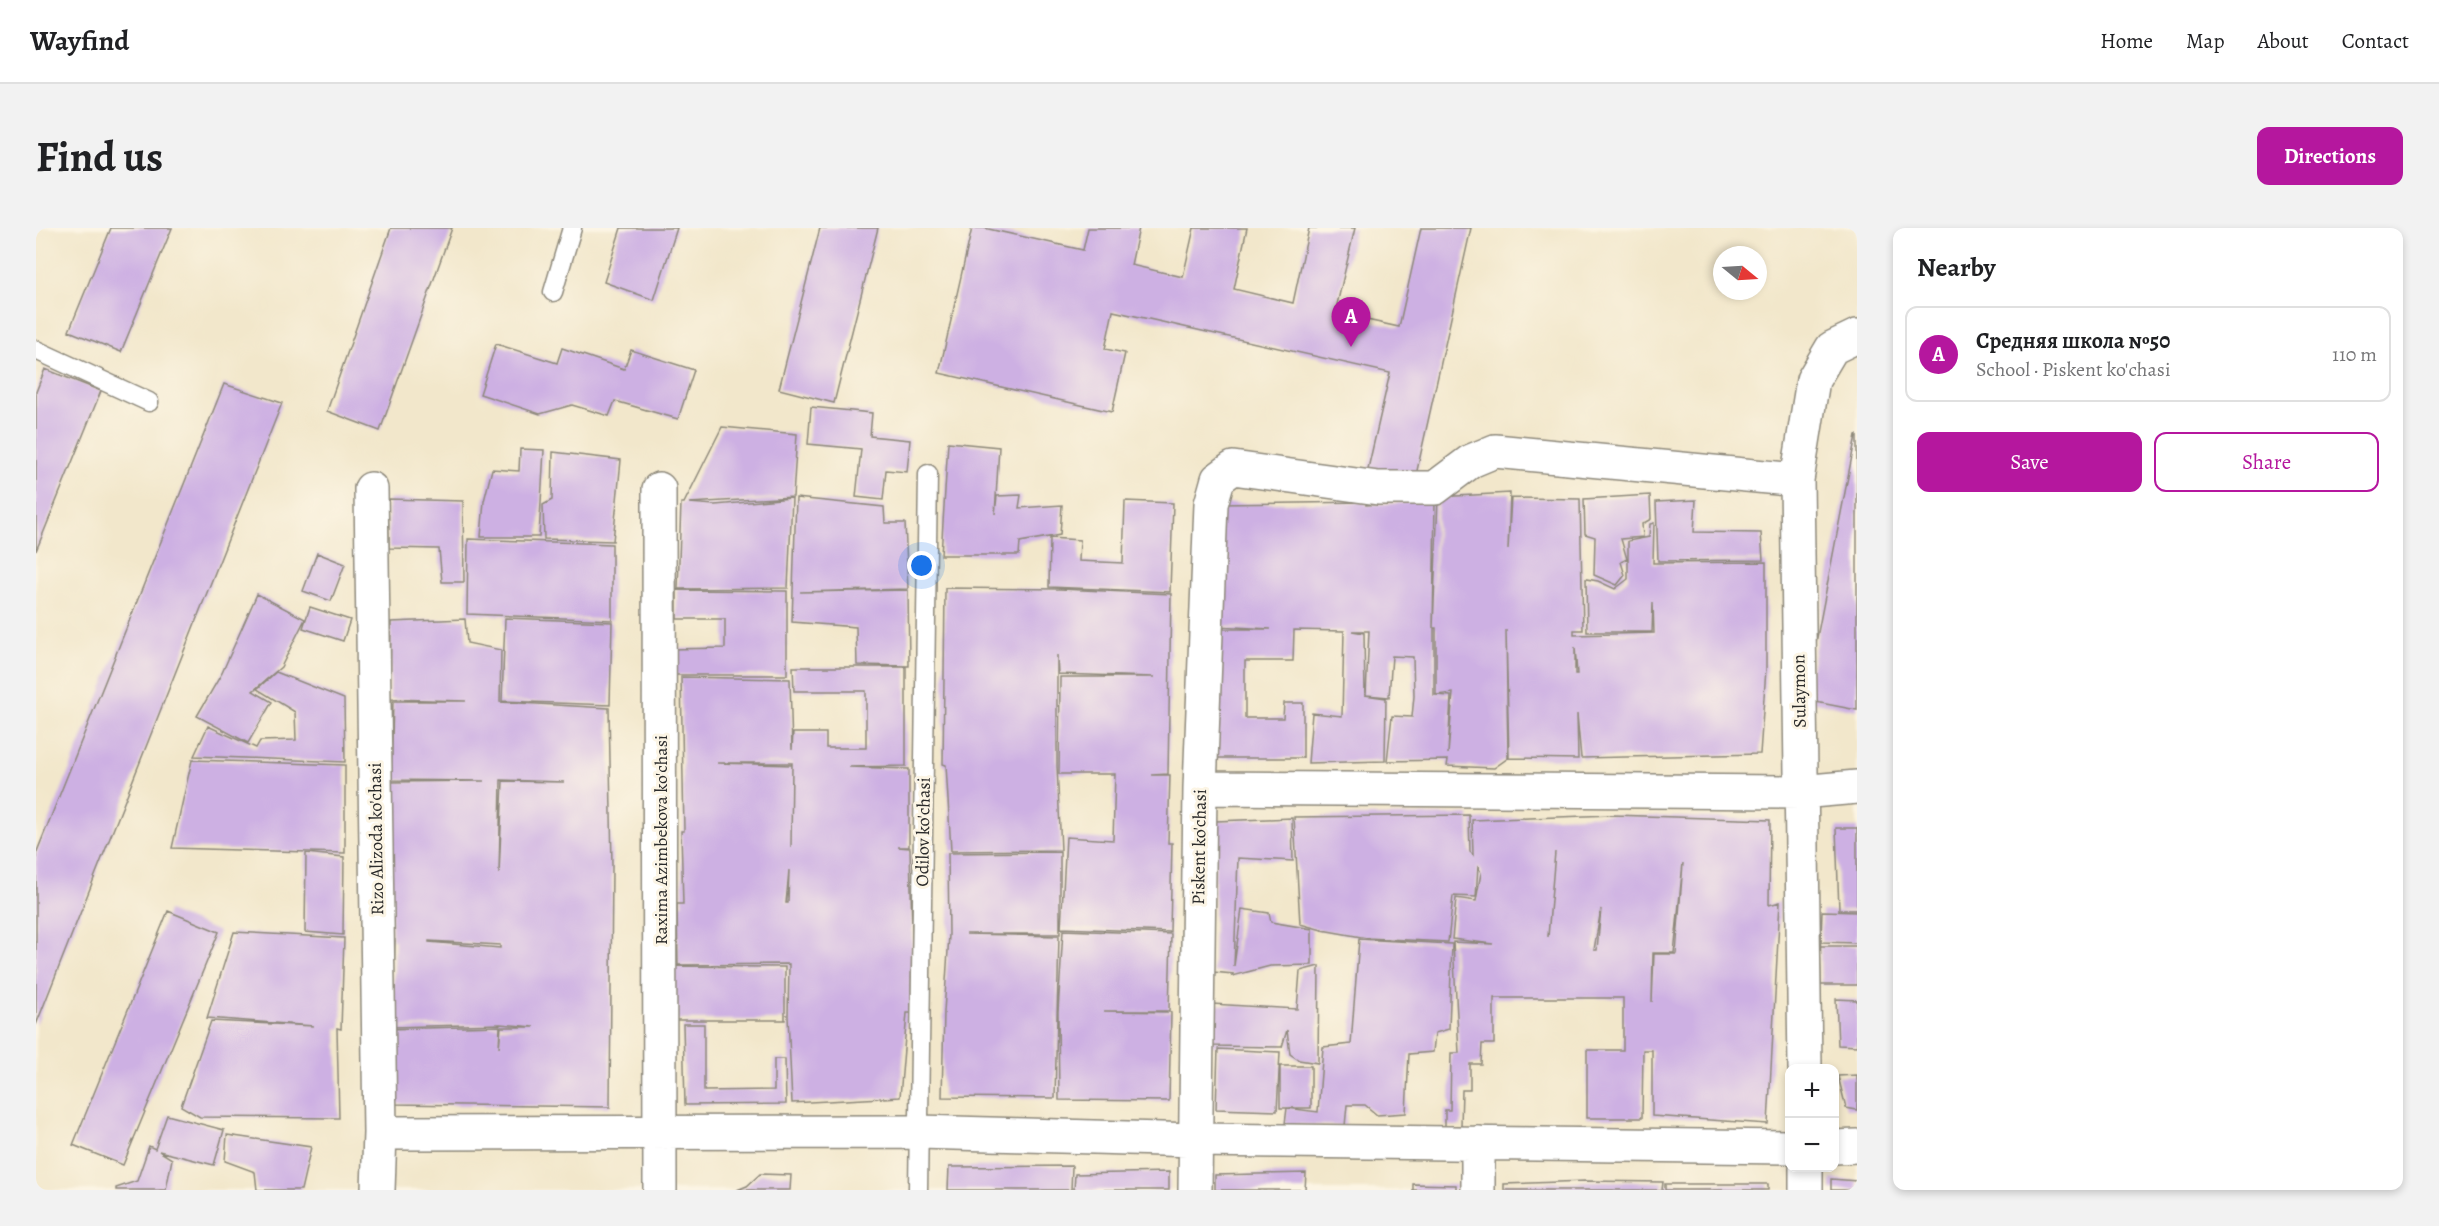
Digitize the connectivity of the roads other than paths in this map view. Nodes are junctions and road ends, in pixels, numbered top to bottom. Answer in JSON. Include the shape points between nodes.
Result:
{"nodes":[{"id":1,"x":572,"y":228,"type":"edge"},
{"id":2,"x":553,"y":292,"type":"dead end"},
{"id":3,"x":1857,"y":336,"type":"edge"},
{"id":4,"x":36,"y":350,"type":"edge"},
{"id":5,"x":149,"y":402,"type":"dead end"},
{"id":6,"x":928,"y":474,"type":"dead end"},
{"id":7,"x":1797,"y":480,"type":"junction"},
{"id":8,"x":371,"y":489,"type":"dead end"},
{"id":9,"x":659,"y":489,"type":"dead end"},
{"id":10,"x":1857,"y":787,"type":"edge"},
{"id":11,"x":1200,"y":788,"type":"junction"},
{"id":12,"x":1800,"y":792,"type":"junction"},
{"id":13,"x":1804,"y":1064,"type":"edge"},
{"id":14,"x":919,"y":1132,"type":"junction"},
{"id":15,"x":380,"y":1133,"type":"junction"},
{"id":16,"x":662,"y":1134,"type":"junction"},
{"id":17,"x":1195,"y":1140,"type":"junction"},
{"id":18,"x":1478,"y":1143,"type":"junction"},
{"id":19,"x":1857,"y":1146,"type":"edge"},
{"id":20,"x":1785,"y":1147,"type":"edge"},
{"id":21,"x":1839,"y":1147,"type":"edge"},
{"id":22,"x":1806,"y":1172,"type":"edge"},
{"id":23,"x":378,"y":1190,"type":"edge"},
{"id":24,"x":660,"y":1190,"type":"edge"},
{"id":25,"x":918,"y":1190,"type":"edge"},
{"id":26,"x":1195,"y":1190,"type":"edge"},
{"id":27,"x":1478,"y":1190,"type":"edge"},
{"id":28,"x":1806,"y":1190,"type":"edge"}],
"edges":[{"from":1,"to":2,"type":"lane"},
{"from":3,"to":7,"type":"street","name":"Sulaymon","via":[[1832,348],[1813,380]]},
{"from":4,"to":5,"type":"lane"},
{"from":6,"to":14,"type":"lane","name":"Odilov ko'chasi"},
{"from":7,"to":11,"type":"street","name":"Piskent ko'chasi","via":[[1495,451],[1471,461],[1435,488],[1378,488],[1233,468],[1218,480],[1211,504]]},
{"from":7,"to":12,"type":"street","name":"Sulaymon"},
{"from":8,"to":15,"type":"street","name":"Rizo Alizoda ko'chasi"},
{"from":9,"to":16,"type":"street","name":"Raxima Azimbekova ko'chasi"},
{"from":10,"to":12,"type":"street"},
{"from":11,"to":12,"type":"street"},
{"from":11,"to":17,"type":"street","name":"Piskent ko'chasi"},
{"from":12,"to":13,"type":"street","name":"Sulaymon"},
{"from":14,"to":16,"type":"street"},
{"from":14,"to":17,"type":"street"},
{"from":14,"to":25,"type":"lane","name":"Odilov ko'chasi"},
{"from":15,"to":16,"type":"street"},
{"from":15,"to":23,"type":"street","name":"Rizo Alizoda ko'chasi"},
{"from":16,"to":24,"type":"street","name":"Raxima Azimbekova ko'chasi"},
{"from":17,"to":18,"type":"street"},
{"from":17,"to":26,"type":"street","name":"Piskent ko'chasi"},
{"from":18,"to":20,"type":"street"},
{"from":18,"to":27,"type":"street"},
{"from":19,"to":21,"type":"street"},
{"from":22,"to":28,"type":"street"}]}
